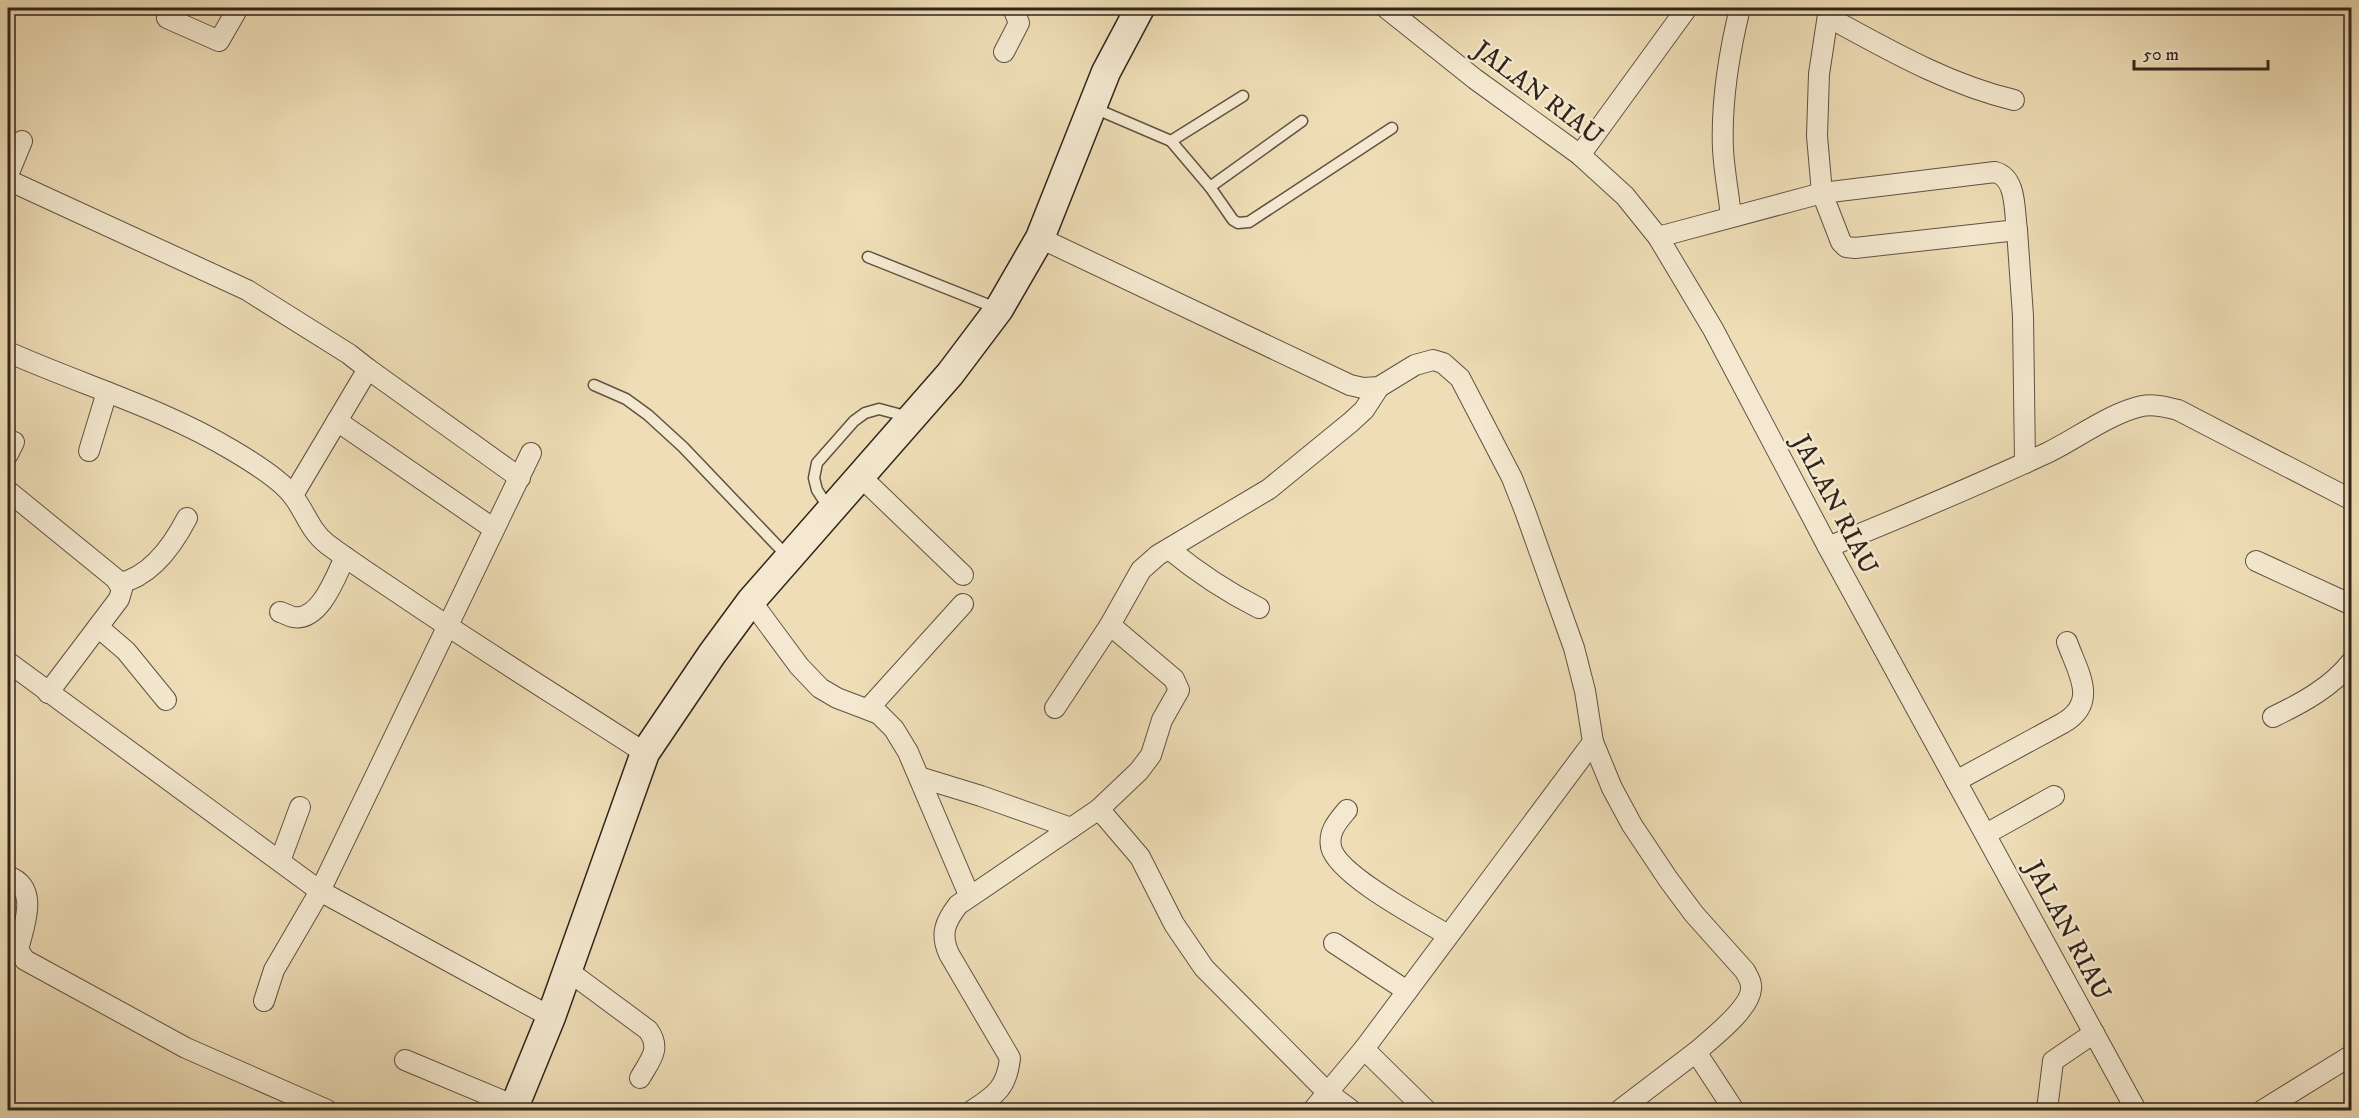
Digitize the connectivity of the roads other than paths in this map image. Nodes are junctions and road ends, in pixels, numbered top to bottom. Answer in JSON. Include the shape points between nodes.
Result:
{"nodes":[{"id":1,"x":238,"y":8,"type":"edge"},
{"id":2,"x":1012,"y":8,"type":"edge"},
{"id":3,"x":1140,"y":8,"type":"edge"},
{"id":4,"x":1386,"y":8,"type":"edge"},
{"id":5,"x":1687,"y":8,"type":"edge"},
{"id":6,"x":1740,"y":8,"type":"edge"},
{"id":7,"x":1828,"y":12,"type":"edge"},
{"id":8,"x":167,"y":18,"type":"dead end"},
{"id":9,"x":1004,"y":52,"type":"dead end"},
{"id":10,"x":1243,"y":96,"type":"dead end"},
{"id":11,"x":2014,"y":100,"type":"dead end"},
{"id":12,"x":1091,"y":107,"type":"junction"},
{"id":13,"x":1302,"y":121,"type":"dead end"},
{"id":14,"x":1392,"y":128,"type":"dead end"},
{"id":15,"x":22,"y":141,"type":"dead end"},
{"id":16,"x":1171,"y":141,"type":"junction"},
{"id":17,"x":1580,"y":155,"type":"junction"},
{"id":18,"x":8,"y":177,"type":"edge"},
{"id":19,"x":1210,"y":187,"type":"junction"},
{"id":20,"x":1822,"y":193,"type":"junction"},
{"id":21,"x":1731,"y":217,"type":"junction"},
{"id":22,"x":2017,"y":230,"type":"junction"},
{"id":23,"x":1658,"y":237,"type":"junction"},
{"id":24,"x":1040,"y":238,"type":"junction"},
{"id":25,"x":868,"y":257,"type":"dead end"},
{"id":26,"x":999,"y":309,"type":"junction"},
{"id":27,"x":8,"y":352,"type":"edge"},
{"id":28,"x":368,"y":369,"type":"junction"},
{"id":29,"x":594,"y":385,"type":"dead end"},
{"id":30,"x":1379,"y":387,"type":"junction"},
{"id":31,"x":107,"y":392,"type":"junction"},
{"id":32,"x":911,"y":417,"type":"junction"},
{"id":33,"x":337,"y":421,"type":"junction"},
{"id":34,"x":89,"y":451,"type":"dead end"},
{"id":35,"x":531,"y":453,"type":"dead end"},
{"id":36,"x":2025,"y":463,"type":"junction"},
{"id":37,"x":861,"y":477,"type":"junction"},
{"id":38,"x":520,"y":478,"type":"junction"},
{"id":39,"x":8,"y":491,"type":"edge"},
{"id":40,"x":293,"y":495,"type":"junction"},
{"id":41,"x":2352,"y":500,"type":"edge"},
{"id":42,"x":830,"y":511,"type":"junction"},
{"id":43,"x":187,"y":518,"type":"dead end"},
{"id":44,"x":494,"y":529,"type":"junction"},
{"id":45,"x":1828,"y":547,"type":"junction"},
{"id":46,"x":1169,"y":549,"type":"junction"},
{"id":47,"x":345,"y":557,"type":"junction"},
{"id":48,"x":789,"y":558,"type":"junction"},
{"id":49,"x":2256,"y":561,"type":"dead end"},
{"id":50,"x":963,"y":574,"type":"dead end"},
{"id":51,"x":120,"y":584,"type":"junction"},
{"id":52,"x":751,"y":601,"type":"junction"},
{"id":53,"x":963,"y":604,"type":"dead end"},
{"id":54,"x":2352,"y":605,"type":"edge"},
{"id":55,"x":1259,"y":608,"type":"dead end"},
{"id":56,"x":280,"y":612,"type":"dead end"},
{"id":57,"x":1110,"y":625,"type":"junction"},
{"id":58,"x":448,"y":626,"type":"junction"},
{"id":59,"x":98,"y":627,"type":"junction"},
{"id":60,"x":2067,"y":642,"type":"dead end"},
{"id":61,"x":2352,"y":661,"type":"edge"},
{"id":62,"x":9,"y":669,"type":"edge"},
{"id":63,"x":48,"y":693,"type":"junction"},
{"id":64,"x":166,"y":700,"type":"dead end"},
{"id":65,"x":869,"y":708,"type":"junction"},
{"id":66,"x":1055,"y":708,"type":"dead end"},
{"id":67,"x":2273,"y":717,"type":"dead end"},
{"id":68,"x":1593,"y":742,"type":"junction"},
{"id":69,"x":645,"y":753,"type":"junction"},
{"id":70,"x":919,"y":777,"type":"junction"},
{"id":71,"x":1956,"y":781,"type":"junction"},
{"id":72,"x":2054,"y":796,"type":"dead end"},
{"id":73,"x":300,"y":807,"type":"dead end"},
{"id":74,"x":1099,"y":809,"type":"junction"},
{"id":75,"x":1347,"y":810,"type":"dead end"},
{"id":76,"x":1071,"y":828,"type":"junction"},
{"id":77,"x":1986,"y":834,"type":"junction"},
{"id":78,"x":280,"y":861,"type":"junction"},
{"id":79,"x":8,"y":876,"type":"edge"},
{"id":80,"x":321,"y":891,"type":"junction"},
{"id":81,"x":969,"y":896,"type":"junction"},
{"id":82,"x":1448,"y":935,"type":"junction"},
{"id":83,"x":1334,"y":943,"type":"dead end"},
{"id":84,"x":567,"y":970,"type":"junction"},
{"id":85,"x":1407,"y":991,"type":"junction"},
{"id":86,"x":264,"y":1001,"type":"dead end"},
{"id":87,"x":551,"y":1017,"type":"junction"},
{"id":88,"x":2094,"y":1033,"type":"junction"},
{"id":89,"x":1364,"y":1049,"type":"junction"},
{"id":90,"x":1696,"y":1052,"type":"junction"},
{"id":91,"x":2352,"y":1055,"type":"edge"},
{"id":92,"x":405,"y":1060,"type":"dead end"},
{"id":93,"x":640,"y":1078,"type":"dead end"},
{"id":94,"x":1327,"y":1092,"type":"junction"},
{"id":95,"x":514,"y":1108,"type":"edge"},
{"id":96,"x":327,"y":1110,"type":"edge"},
{"id":97,"x":973,"y":1110,"type":"edge"},
{"id":98,"x":1312,"y":1110,"type":"edge"},
{"id":99,"x":1351,"y":1110,"type":"edge"},
{"id":100,"x":1426,"y":1110,"type":"edge"},
{"id":101,"x":1620,"y":1110,"type":"edge"},
{"id":102,"x":1734,"y":1110,"type":"edge"},
{"id":103,"x":2047,"y":1110,"type":"edge"},
{"id":104,"x":2136,"y":1110,"type":"edge"},
{"id":105,"x":2263,"y":1110,"type":"edge"}],
"edges":[{"from":1,"to":8,"type":"street","via":[[219,41]]},
{"from":2,"to":9,"type":"street","via":[[1019,22]]},
{"from":3,"to":12,"type":"main road"},
{"from":4,"to":17,"type":"street","name":"JALAN RIAU"},
{"from":5,"to":17,"type":"street"},
{"from":6,"to":21,"type":"street","via":[[1724,90],[1723,151]]},
{"from":7,"to":11,"type":"street","via":[[1960,84]]},
{"from":7,"to":20,"type":"street","via":[[1819,74],[1817,136]]},
{"from":10,"to":16,"type":"lane"},
{"from":12,"to":16,"type":"lane"},
{"from":12,"to":24,"type":"main road"},
{"from":13,"to":19,"type":"lane"},
{"from":14,"to":19,"type":"lane","via":[[1246,223],[1233,220]]},
{"from":15,"to":18,"type":"street"},
{"from":16,"to":19,"type":"lane"},
{"from":17,"to":23,"type":"street","name":"JALAN RIAU","via":[[1625,196]]},
{"from":18,"to":28,"type":"street","via":[[247,290]]},
{"from":20,"to":21,"type":"street"},
{"from":20,"to":22,"type":"street","via":[[1840,242],[1849,248]]},
{"from":20,"to":22,"type":"street","via":[[1995,172],[2010,183]]},
{"from":21,"to":23,"type":"street"},
{"from":22,"to":36,"type":"street","via":[[2023,316]]},
{"from":23,"to":45,"type":"street","name":"JALAN RIAU","via":[[1713,329]]},
{"from":24,"to":26,"type":"main road"},
{"from":24,"to":30,"type":"street","via":[[1338,380],[1363,388]]},
{"from":25,"to":26,"type":"lane"},
{"from":26,"to":32,"type":"main road","via":[[950,374]]},
{"from":27,"to":31,"type":"street"},
{"from":28,"to":33,"type":"street"},
{"from":28,"to":38,"type":"street"},
{"from":29,"to":48,"type":"lane","via":[[626,399],[648,415]]},
{"from":30,"to":46,"type":"street","via":[[1352,422],[1269,489]]},
{"from":30,"to":68,"type":"street","via":[[1415,365],[1433,360],[1443,363],[1460,378],[1512,478],[1532,531],[1574,648]]},
{"from":31,"to":34,"type":"street"},
{"from":31,"to":40,"type":"street","via":[[231,449]]},
{"from":32,"to":37,"type":"main road"},
{"from":32,"to":42,"type":"lane","via":[[879,409],[865,413],[817,463],[817,490]]},
{"from":33,"to":40,"type":"street"},
{"from":33,"to":44,"type":"street"},
{"from":35,"to":38,"type":"street"},
{"from":36,"to":41,"type":"street","via":[[2128,411],[2142,406],[2164,406],[2197,418]]},
{"from":36,"to":45,"type":"street"},
{"from":37,"to":42,"type":"main road"},
{"from":37,"to":50,"type":"street"},
{"from":38,"to":44,"type":"street"},
{"from":39,"to":51,"type":"street"},
{"from":40,"to":47,"type":"street","via":[[324,541]]},
{"from":42,"to":48,"type":"main road"},
{"from":43,"to":51,"type":"street","via":[[175,541],[146,571]]},
{"from":44,"to":58,"type":"street"},
{"from":45,"to":71,"type":"street","name":"JALAN RIAU"},
{"from":46,"to":55,"type":"street","via":[[1217,585]]},
{"from":46,"to":57,"type":"street","via":[[1135,577]]},
{"from":47,"to":56,"type":"street","via":[[317,608],[294,618]]},
{"from":47,"to":58,"type":"street"},
{"from":48,"to":52,"type":"main road"},
{"from":49,"to":54,"type":"street"},
{"from":51,"to":59,"type":"street","via":[[119,599]]},
{"from":52,"to":65,"type":"street","via":[[820,688]]},
{"from":52,"to":69,"type":"main road"},
{"from":53,"to":65,"type":"street"},
{"from":57,"to":66,"type":"street"},
{"from":57,"to":74,"type":"street","via":[[1176,682],[1179,690],[1162,720],[1146,763]]},
{"from":58,"to":69,"type":"street"},
{"from":58,"to":80,"type":"street"},
{"from":59,"to":63,"type":"street"},
{"from":59,"to":64,"type":"street","via":[[126,651]]},
{"from":60,"to":71,"type":"street","via":[[2083,690],[2079,711]]},
{"from":61,"to":67,"type":"street","via":[[2324,688]]},
{"from":62,"to":63,"type":"street"},
{"from":63,"to":78,"type":"street"},
{"from":65,"to":70,"type":"street","via":[[902,740]]},
{"from":68,"to":82,"type":"street"},
{"from":68,"to":90,"type":"street","via":[[1612,788],[1650,855],[1751,981],[1746,1004]]},
{"from":69,"to":84,"type":"main road"},
{"from":70,"to":76,"type":"street"},
{"from":70,"to":81,"type":"street"},
{"from":71,"to":77,"type":"street","name":"JALAN RIAU"},
{"from":72,"to":77,"type":"street"},
{"from":73,"to":78,"type":"street"},
{"from":74,"to":76,"type":"street"},
{"from":74,"to":94,"type":"street","via":[[1140,857],[1174,924],[1204,968]]},
{"from":75,"to":82,"type":"street","via":[[1332,832],[1331,846],[1339,862],[1391,902]]},
{"from":76,"to":81,"type":"street"},
{"from":77,"to":88,"type":"street","name":"JALAN RIAU"},
{"from":78,"to":80,"type":"street"},
{"from":79,"to":96,"type":"street","via":[[18,880],[27,894],[18,950],[25,960],[186,1048]]},
{"from":80,"to":86,"type":"street","via":[[274,970]]},
{"from":80,"to":87,"type":"street"},
{"from":81,"to":97,"type":"street","via":[[946,922],[945,945],[1010,1058],[1004,1084]]},
{"from":82,"to":85,"type":"street"},
{"from":83,"to":85,"type":"street"},
{"from":84,"to":87,"type":"main road"},
{"from":84,"to":93,"type":"street","via":[[654,1038],[656,1049]]},
{"from":85,"to":89,"type":"street"},
{"from":87,"to":95,"type":"main road"},
{"from":88,"to":103,"type":"street","via":[[2053,1061]]},
{"from":88,"to":104,"type":"street","name":"JALAN RIAU"},
{"from":89,"to":94,"type":"street"},
{"from":89,"to":100,"type":"street"},
{"from":90,"to":101,"type":"street"},
{"from":90,"to":102,"type":"street"},
{"from":91,"to":105,"type":"street"},
{"from":92,"to":95,"type":"street"},
{"from":94,"to":98,"type":"street"},
{"from":94,"to":99,"type":"street"}]}
